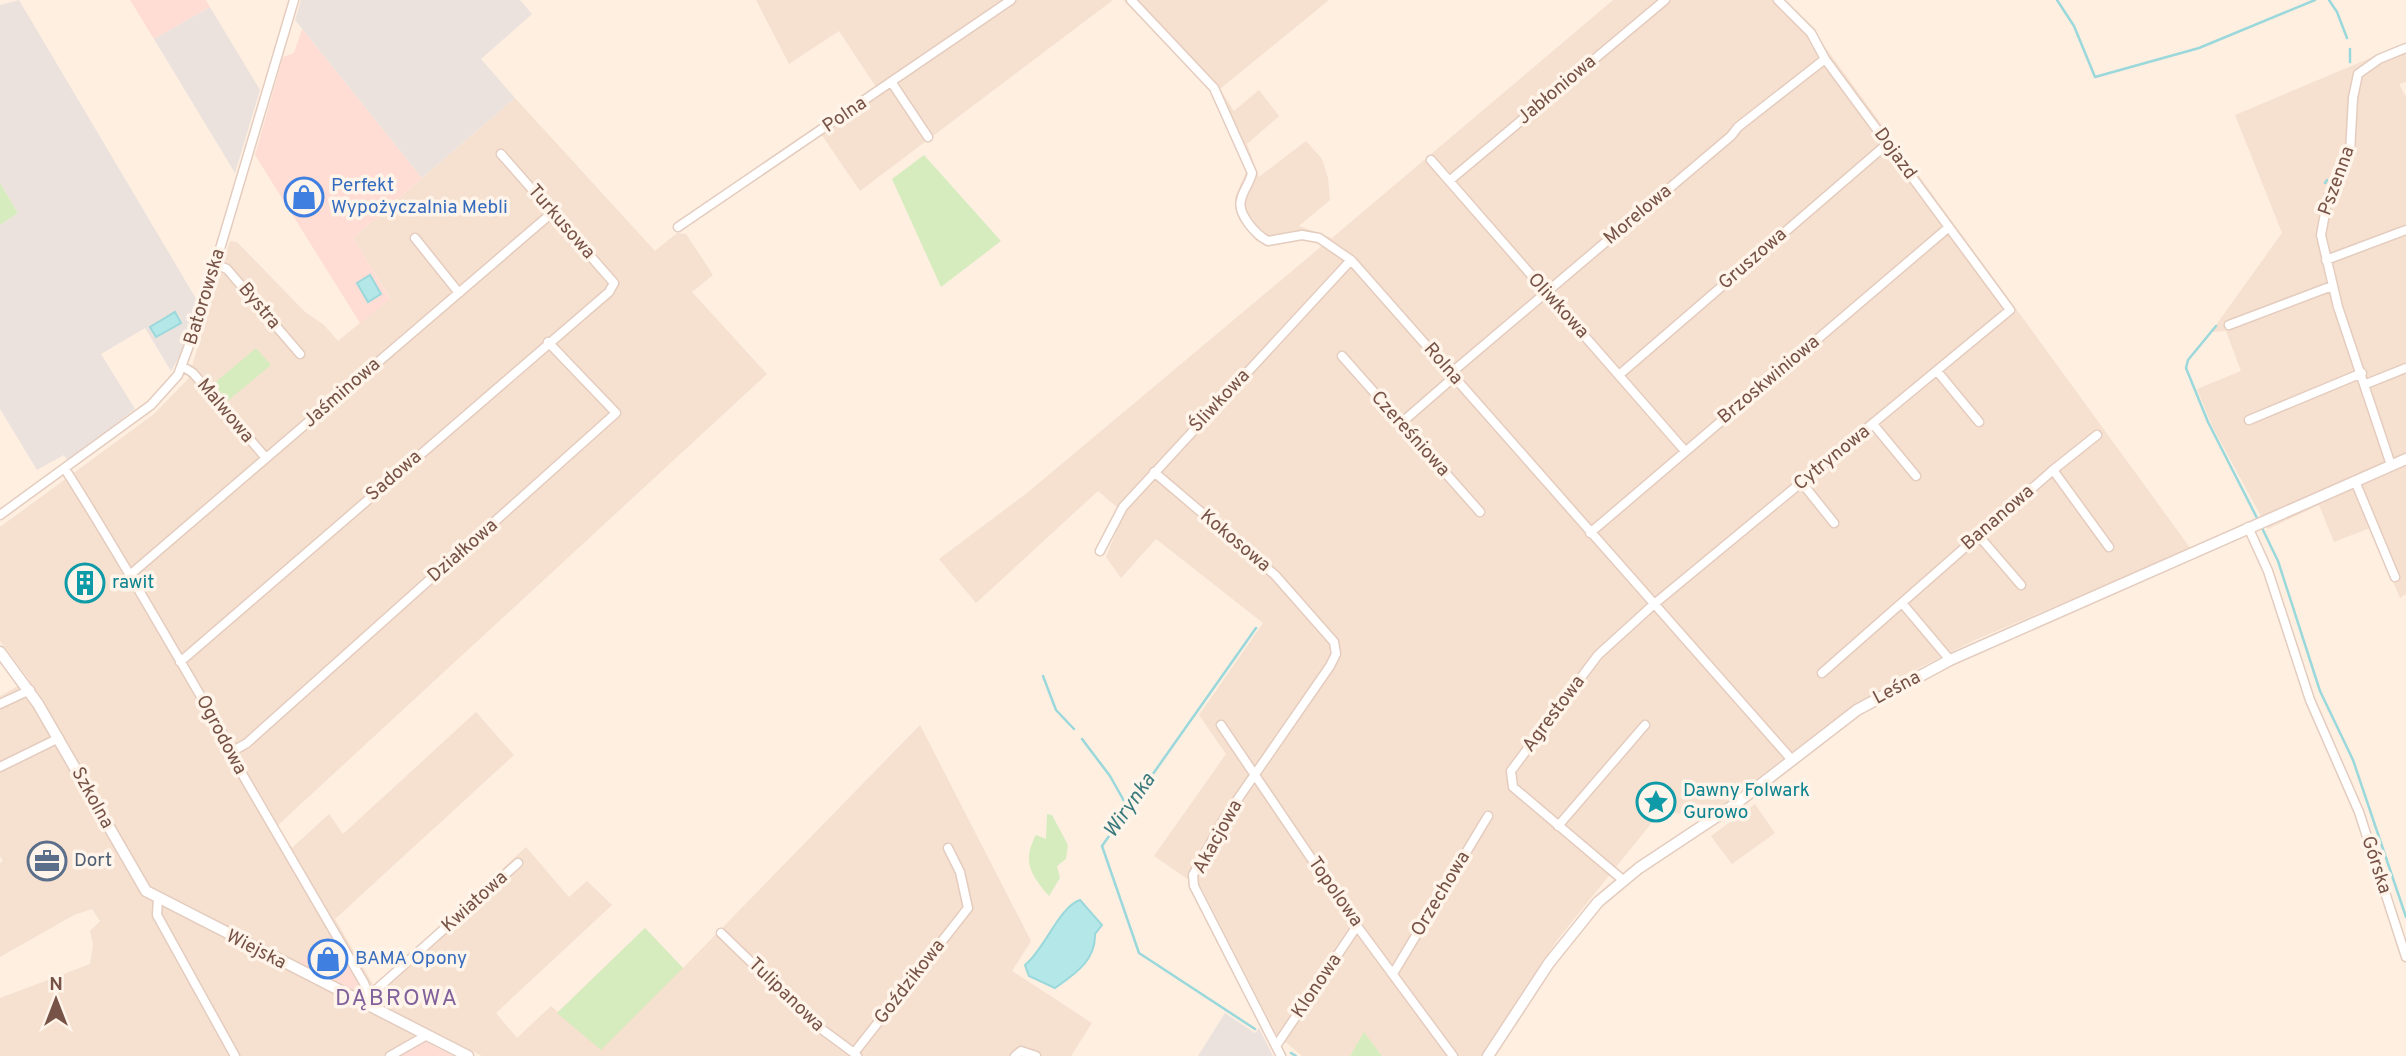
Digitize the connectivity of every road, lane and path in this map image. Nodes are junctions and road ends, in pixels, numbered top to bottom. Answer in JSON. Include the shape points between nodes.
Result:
{"nodes":[{"id":1,"x":294,"y":0,"type":"edge"},
{"id":2,"x":1011,"y":0,"type":"edge"},
{"id":3,"x":1131,"y":0,"type":"edge"},
{"id":4,"x":1665,"y":0,"type":"edge"},
{"id":5,"x":1778,"y":0,"type":"edge"},
{"id":6,"x":2406,"y":48,"type":"edge"},
{"id":7,"x":1825,"y":59,"type":"junction"},
{"id":8,"x":892,"y":83,"type":"junction"},
{"id":9,"x":928,"y":137,"type":"dead end"},
{"id":10,"x":1887,"y":144,"type":"junction"},
{"id":11,"x":501,"y":154,"type":"dead end"},
{"id":12,"x":1431,"y":160,"type":"dead end"},
{"id":13,"x":1449,"y":181,"type":"junction"},
{"id":14,"x":553,"y":212,"type":"junction"},
{"id":15,"x":1949,"y":226,"type":"junction"},
{"id":16,"x":678,"y":227,"type":"dead end"},
{"id":17,"x":2406,"y":230,"type":"edge"},
{"id":18,"x":415,"y":238,"type":"dead end"},
{"id":19,"x":1352,"y":260,"type":"junction"},
{"id":20,"x":2326,"y":260,"type":"junction"},
{"id":21,"x":215,"y":264,"type":"junction"},
{"id":22,"x":2332,"y":286,"type":"junction"},
{"id":23,"x":609,"y":292,"type":"joint"},
{"id":24,"x":459,"y":293,"type":"junction"},
{"id":25,"x":1546,"y":293,"type":"junction"},
{"id":26,"x":2010,"y":310,"type":"joint"},
{"id":27,"x":2229,"y":326,"type":"dead end"},
{"id":28,"x":548,"y":342,"type":"junction"},
{"id":29,"x":300,"y":354,"type":"dead end"},
{"id":30,"x":1342,"y":356,"type":"dead end"},
{"id":31,"x":182,"y":366,"type":"junction"},
{"id":32,"x":2406,"y":368,"type":"edge"},
{"id":33,"x":1937,"y":371,"type":"junction"},
{"id":34,"x":2362,"y":373,"type":"junction"},
{"id":35,"x":1619,"y":374,"type":"junction"},
{"id":36,"x":1453,"y":375,"type":"junction"},
{"id":37,"x":2366,"y":384,"type":"junction"},
{"id":38,"x":2249,"y":420,"type":"dead end"},
{"id":39,"x":1979,"y":422,"type":"dead end"},
{"id":40,"x":1400,"y":424,"type":"junction"},
{"id":41,"x":1873,"y":424,"type":"junction"},
{"id":42,"x":2097,"y":435,"type":"dead end"},
{"id":43,"x":1685,"y":451,"type":"junction"},
{"id":44,"x":266,"y":458,"type":"junction"},
{"id":45,"x":2406,"y":459,"type":"edge"},
{"id":46,"x":2391,"y":465,"type":"junction"},
{"id":47,"x":65,"y":468,"type":"junction"},
{"id":48,"x":2053,"y":470,"type":"junction"},
{"id":49,"x":1154,"y":472,"type":"junction"},
{"id":50,"x":1916,"y":476,"type":"dead end"},
{"id":51,"x":2355,"y":481,"type":"junction"},
{"id":52,"x":1802,"y":483,"type":"junction"},
{"id":53,"x":1480,"y":512,"type":"dead end"},
{"id":54,"x":0,"y":515,"type":"edge"},
{"id":55,"x":1834,"y":523,"type":"dead end"},
{"id":56,"x":2248,"y":527,"type":"junction"},
{"id":57,"x":1590,"y":533,"type":"junction"},
{"id":58,"x":1978,"y":535,"type":"junction"},
{"id":59,"x":2109,"y":547,"type":"dead end"},
{"id":60,"x":1100,"y":551,"type":"dead end"},
{"id":61,"x":131,"y":574,"type":"junction"},
{"id":62,"x":2395,"y":577,"type":"dead end"},
{"id":63,"x":2021,"y":585,"type":"dead end"},
{"id":64,"x":1902,"y":603,"type":"junction"},
{"id":65,"x":1653,"y":605,"type":"junction"},
{"id":66,"x":0,"y":652,"type":"edge"},
{"id":67,"x":1950,"y":660,"type":"junction"},
{"id":68,"x":180,"y":662,"type":"junction"},
{"id":69,"x":1330,"y":666,"type":"joint"},
{"id":70,"x":1822,"y":673,"type":"dead end"},
{"id":71,"x":30,"y":690,"type":"junction"},
{"id":72,"x":0,"y":704,"type":"edge"},
{"id":73,"x":1221,"y":725,"type":"dead end"},
{"id":74,"x":1645,"y":725,"type":"dead end"},
{"id":75,"x":59,"y":738,"type":"junction"},
{"id":76,"x":233,"y":751,"type":"junction"},
{"id":77,"x":1792,"y":760,"type":"junction"},
{"id":78,"x":0,"y":766,"type":"edge"},
{"id":79,"x":1255,"y":775,"type":"junction"},
{"id":80,"x":1488,"y":816,"type":"dead end"},
{"id":81,"x":1558,"y":826,"type":"junction"},
{"id":82,"x":948,"y":848,"type":"dead end"},
{"id":83,"x":518,"y":863,"type":"dead end"},
{"id":84,"x":1623,"y":880,"type":"junction"},
{"id":85,"x":158,"y":900,"type":"junction"},
{"id":86,"x":1357,"y":926,"type":"junction"},
{"id":87,"x":721,"y":933,"type":"dead end"},
{"id":88,"x":2406,"y":957,"type":"edge"},
{"id":89,"x":1394,"y":972,"type":"junction"},
{"id":90,"x":367,"y":1000,"type":"junction"},
{"id":91,"x":427,"y":1035,"type":"junction"},
{"id":92,"x":1276,"y":1046,"type":"junction"},
{"id":93,"x":856,"y":1055,"type":"edge"},
{"id":94,"x":235,"y":1056,"type":"edge"},
{"id":95,"x":390,"y":1056,"type":"edge"},
{"id":96,"x":468,"y":1056,"type":"edge"},
{"id":97,"x":1015,"y":1056,"type":"edge"},
{"id":98,"x":1036,"y":1056,"type":"edge"},
{"id":99,"x":1281,"y":1056,"type":"edge"},
{"id":100,"x":1454,"y":1056,"type":"edge"},
{"id":101,"x":1488,"y":1056,"type":"edge"}],
"edges":[{"from":1,"to":21,"type":"street","name":"Batorowska"},
{"from":2,"to":8,"type":"street","name":"Polna"},
{"from":3,"to":19,"type":"street","name":"Rolna","via":[[1220,98],[1252,173],[1240,202],[1256,233],[1268,241],[1302,235],[1319,239]]},
{"from":4,"to":13,"type":"street","name":"Jabłoniowa"},
{"from":5,"to":7,"type":"street","name":"Dojazd","via":[[1811,33]]},
{"from":6,"to":20,"type":"street","name":"Pszenna","via":[[2358,74],[2350,153],[2322,215]]},
{"from":7,"to":10,"type":"street","name":"Dojazd"},
{"from":7,"to":25,"type":"street","name":"Morelowa","via":[[1738,127]]},
{"from":8,"to":9,"type":"street"},
{"from":8,"to":16,"type":"street","name":"Polna"},
{"from":10,"to":15,"type":"street","name":"Dojazd"},
{"from":10,"to":35,"type":"street","name":"Gruszowa"},
{"from":11,"to":14,"type":"street","name":"Turkusowa"},
{"from":12,"to":13,"type":"street","name":"Oliwkowa"},
{"from":13,"to":25,"type":"street","name":"Oliwkowa"},
{"from":14,"to":23,"type":"street","name":"Turkusowa","via":[[614,283]]},
{"from":14,"to":24,"type":"street","name":"Jaśminowa"},
{"from":15,"to":26,"type":"street","name":"Dojazd"},
{"from":15,"to":43,"type":"street","name":"Brzoskwiniowa"},
{"from":17,"to":20,"type":"street"},
{"from":18,"to":24,"type":"street"},
{"from":19,"to":36,"type":"street","name":"Rolna"},
{"from":19,"to":49,"type":"street","name":"Śliwkowa"},
{"from":20,"to":22,"type":"street","name":"Pszenna"},
{"from":21,"to":29,"type":"street","name":"Bystra","via":[[227,269]]},
{"from":21,"to":31,"type":"street","name":"Batorowska"},
{"from":22,"to":27,"type":"street"},
{"from":22,"to":34,"type":"street","name":"Pszenna"},
{"from":23,"to":28,"type":"street","name":"Sadowa"},
{"from":24,"to":44,"type":"street","name":"Jaśminowa"},
{"from":25,"to":35,"type":"street","name":"Oliwkowa"},
{"from":25,"to":36,"type":"street","name":"Morelowa"},
{"from":26,"to":33,"type":"street","name":"Cytrynowa"},
{"from":28,"to":68,"type":"street","name":"Sadowa"},
{"from":28,"to":76,"type":"street","name":"Działkowa","via":[[616,413]]},
{"from":30,"to":40,"type":"street","name":"Czereśniowa"},
{"from":31,"to":44,"type":"street","name":"Malwowa"},
{"from":31,"to":47,"type":"street","name":"Batorowska","via":[[151,405]]},
{"from":32,"to":37,"type":"street"},
{"from":33,"to":39,"type":"street"},
{"from":33,"to":41,"type":"street","name":"Cytrynowa"},
{"from":34,"to":37,"type":"street","name":"Pszenna"},
{"from":34,"to":38,"type":"street"},
{"from":35,"to":43,"type":"street","name":"Oliwkowa"},
{"from":36,"to":40,"type":"street","name":"Morelowa"},
{"from":36,"to":57,"type":"street","name":"Rolna"},
{"from":37,"to":46,"type":"street","name":"Pszenna"},
{"from":40,"to":53,"type":"street","name":"Czereśniowa"},
{"from":41,"to":50,"type":"street"},
{"from":41,"to":52,"type":"street","name":"Cytrynowa"},
{"from":42,"to":48,"type":"street","name":"Bananowa"},
{"from":43,"to":57,"type":"street","name":"Brzoskwiniowa"},
{"from":44,"to":61,"type":"street","name":"Jaśminowa"},
{"from":45,"to":46,"type":"street","name":"Leśna"},
{"from":46,"to":51,"type":"street","name":"Leśna"},
{"from":47,"to":54,"type":"street","name":"Batorowska"},
{"from":47,"to":61,"type":"street","name":"Ogrodowa"},
{"from":48,"to":58,"type":"street","name":"Bananowa"},
{"from":48,"to":59,"type":"street"},
{"from":49,"to":60,"type":"street","name":"Śliwkowa","via":[[1123,507]]},
{"from":49,"to":69,"type":"street","name":"Kokosowa","via":[[1275,575],[1312,614],[1334,642],[1336,654]]},
{"from":51,"to":56,"type":"street","name":"Leśna"},
{"from":51,"to":62,"type":"street"},
{"from":52,"to":55,"type":"street"},
{"from":52,"to":65,"type":"street","name":"Cytrynowa"},
{"from":56,"to":67,"type":"street","name":"Leśna"},
{"from":56,"to":88,"type":"street","name":"Górska","via":[[2268,571],[2310,700],[2359,812]]},
{"from":57,"to":65,"type":"street","name":"Rolna"},
{"from":58,"to":63,"type":"street"},
{"from":58,"to":64,"type":"street","name":"Bananowa"},
{"from":61,"to":68,"type":"street","name":"Ogrodowa"},
{"from":64,"to":67,"type":"street"},
{"from":64,"to":70,"type":"street","name":"Bananowa"},
{"from":65,"to":77,"type":"street","name":"Rolna"},
{"from":65,"to":81,"type":"street","name":"Agrestowa","via":[[1598,655],[1511,771],[1513,787]]},
{"from":66,"to":71,"type":"street","name":"Szkolna"},
{"from":67,"to":77,"type":"street","name":"Leśna","via":[[1857,710]]},
{"from":68,"to":76,"type":"street","name":"Ogrodowa"},
{"from":69,"to":79,"type":"street","name":"Akacjowa"},
{"from":71,"to":72,"type":"street"},
{"from":71,"to":75,"type":"street","name":"Szkolna"},
{"from":73,"to":79,"type":"street","name":"Topolowa"},
{"from":74,"to":81,"type":"street"},
{"from":75,"to":78,"type":"street"},
{"from":75,"to":85,"type":"street","name":"Szkolna","via":[[136,877]]},
{"from":76,"to":90,"type":"street","name":"Ogrodowa"},
{"from":77,"to":84,"type":"street","name":"Leśna"},
{"from":79,"to":86,"type":"street","name":"Topolowa"},
{"from":79,"to":92,"type":"street","name":"Akacjowa","via":[[1193,875],[1194,886]]},
{"from":80,"to":89,"type":"street","name":"Orzechowa"},
{"from":81,"to":84,"type":"street","name":"Agrestowa"},
{"from":82,"to":93,"type":"street","name":"Goździkowa","via":[[960,872],[968,908]]},
{"from":83,"to":90,"type":"street","name":"Kwiatowa"},
{"from":84,"to":101,"type":"street","name":"Leśna","via":[[1573,930]]},
{"from":85,"to":90,"type":"street","name":"Wiejska"},
{"from":85,"to":94,"type":"street","name":"Szkolna","via":[[157,915]]},
{"from":86,"to":89,"type":"street","name":"Topolowa"},
{"from":86,"to":92,"type":"street","name":"Klonowa"},
{"from":87,"to":93,"type":"street","name":"Tulipanowa","via":[[816,1025]]},
{"from":89,"to":100,"type":"street","name":"Topolowa"},
{"from":90,"to":91,"type":"street","name":"Wiejska"},
{"from":91,"to":95,"type":"street"},
{"from":91,"to":96,"type":"street","name":"Wiejska"},
{"from":92,"to":99,"type":"street","name":"Akacjowa"},
{"from":97,"to":98,"type":"street","via":[[1021,1051]]}]}
